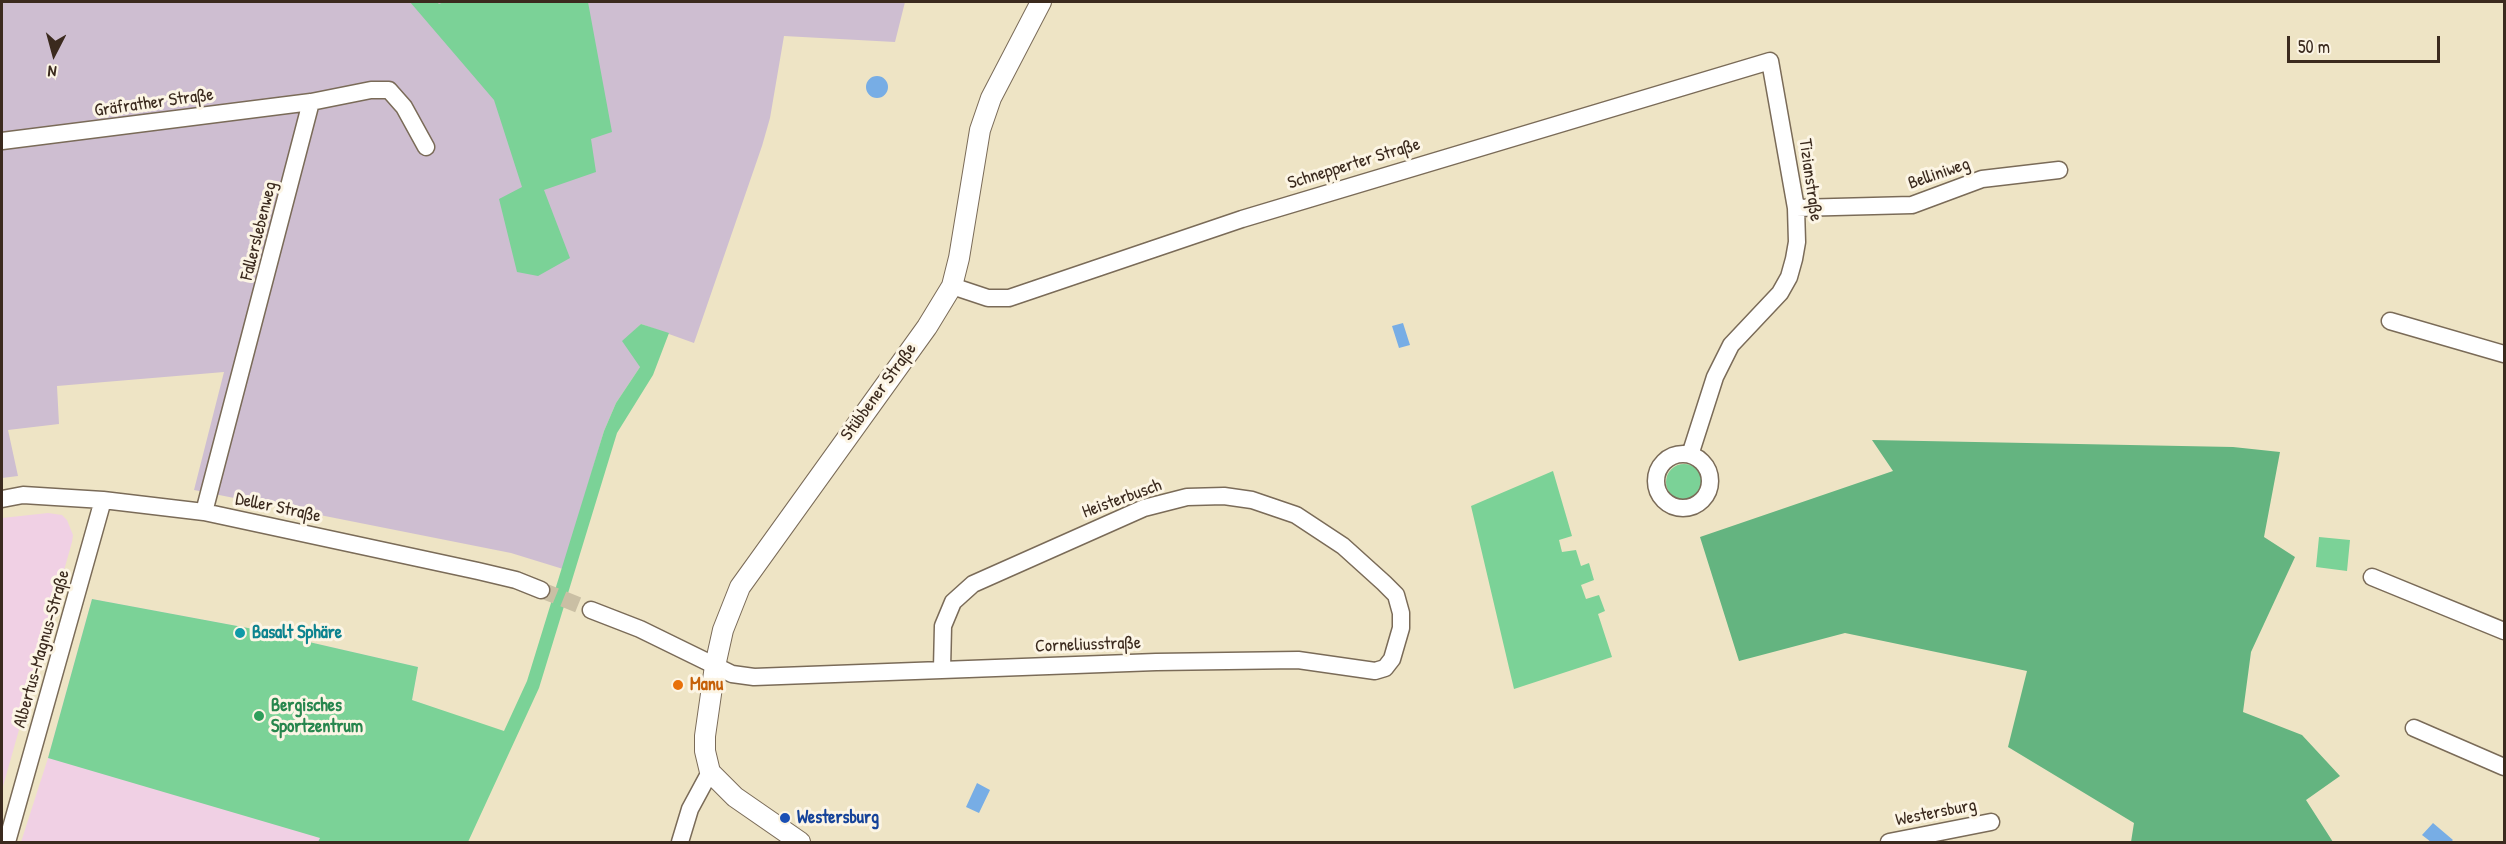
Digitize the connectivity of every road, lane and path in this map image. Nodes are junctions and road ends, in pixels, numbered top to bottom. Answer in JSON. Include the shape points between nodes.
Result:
{"nodes":[{"id":1,"x":1041,"y":2,"type":"edge"},
{"id":2,"x":1770,"y":61,"type":"joint"},
{"id":3,"x":311,"y":102,"type":"junction"},
{"id":4,"x":2,"y":141,"type":"edge"},
{"id":5,"x":426,"y":147,"type":"dead end"},
{"id":6,"x":2059,"y":170,"type":"dead end"},
{"id":7,"x":1796,"y":208,"type":"junction"},
{"id":8,"x":952,"y":286,"type":"junction"},
{"id":9,"x":2390,"y":321,"type":"dead end"},
{"id":10,"x":2505,"y":354,"type":"edge"},
{"id":11,"x":1690,"y":455,"type":"dead end"},
{"id":12,"x":2,"y":499,"type":"edge"},
{"id":13,"x":103,"y":500,"type":"junction"},
{"id":14,"x":204,"y":512,"type":"junction"},
{"id":15,"x":2372,"y":577,"type":"dead end"},
{"id":16,"x":541,"y":590,"type":"tunnel mouth"},
{"id":17,"x":1396,"y":595,"type":"joint"},
{"id":18,"x":591,"y":610,"type":"tunnel mouth"},
{"id":19,"x":2505,"y":631,"type":"edge"},
{"id":20,"x":715,"y":666,"type":"junction"},
{"id":21,"x":942,"y":669,"type":"junction"},
{"id":22,"x":2414,"y":729,"type":"dead end"},
{"id":23,"x":2505,"y":767,"type":"edge"},
{"id":24,"x":710,"y":772,"type":"junction"},
{"id":25,"x":1991,"y":822,"type":"dead end"},
{"id":26,"x":7,"y":843,"type":"edge"},
{"id":27,"x":680,"y":843,"type":"edge"},
{"id":28,"x":800,"y":843,"type":"edge"},
{"id":29,"x":1889,"y":843,"type":"edge"}],
"edges":[{"from":1,"to":8,"type":"street","name":"Stübbener Straße","via":[[991,98],[980,130]]},
{"from":2,"to":7,"type":"street","name":"Tizianstraße"},
{"from":2,"to":8,"type":"street","name":"Schnepperter Straße","via":[[1242,219],[1009,298],[988,298]]},
{"from":3,"to":4,"type":"street","name":"Gräfrather Straße"},
{"from":3,"to":5,"type":"street","via":[[389,90],[404,107]]},
{"from":3,"to":14,"type":"street","name":"Fallerslebenweg"},
{"from":6,"to":7,"type":"street","name":"Belliniweg","via":[[1982,179],[1912,205]]},
{"from":7,"to":11,"type":"street","name":"Tizianstraße","via":[[1797,242],[1789,277],[1780,294],[1731,345],[1715,377]]},
{"from":8,"to":20,"type":"street","name":"Stübbener Straße","via":[[927,327],[740,587],[724,627]]},
{"from":9,"to":10,"type":"street"},
{"from":12,"to":13,"type":"street","name":"Deller Straße","via":[[22,495]]},
{"from":13,"to":14,"type":"street","name":"Deller Straße"},
{"from":13,"to":26,"type":"street","name":"Albertus-Magnus-Straße"},
{"from":14,"to":16,"type":"street","name":"Deller Straße","via":[[478,571]]},
{"from":15,"to":19,"type":"street"},
{"from":17,"to":21,"type":"street","name":"Corneliusstraße","via":[[1401,628],[1392,659],[1385,668],[1375,671],[1298,660]]},
{"from":17,"to":21,"type":"street","name":"Heisterbusch","via":[[1343,546],[1296,515],[1251,500],[1187,497],[1144,508],[973,584],[953,602],[943,626]]},
{"from":18,"to":20,"type":"street"},
{"from":20,"to":21,"type":"street","name":"Corneliusstraße","via":[[732,674],[754,676]]},
{"from":20,"to":24,"type":"street","name":"Stübbener Straße","via":[[705,736]]},
{"from":22,"to":23,"type":"street"},
{"from":24,"to":27,"type":"street","via":[[690,809]]},
{"from":24,"to":28,"type":"street","via":[[735,797]]},
{"from":25,"to":29,"type":"street","name":"Westersburg"}]}
